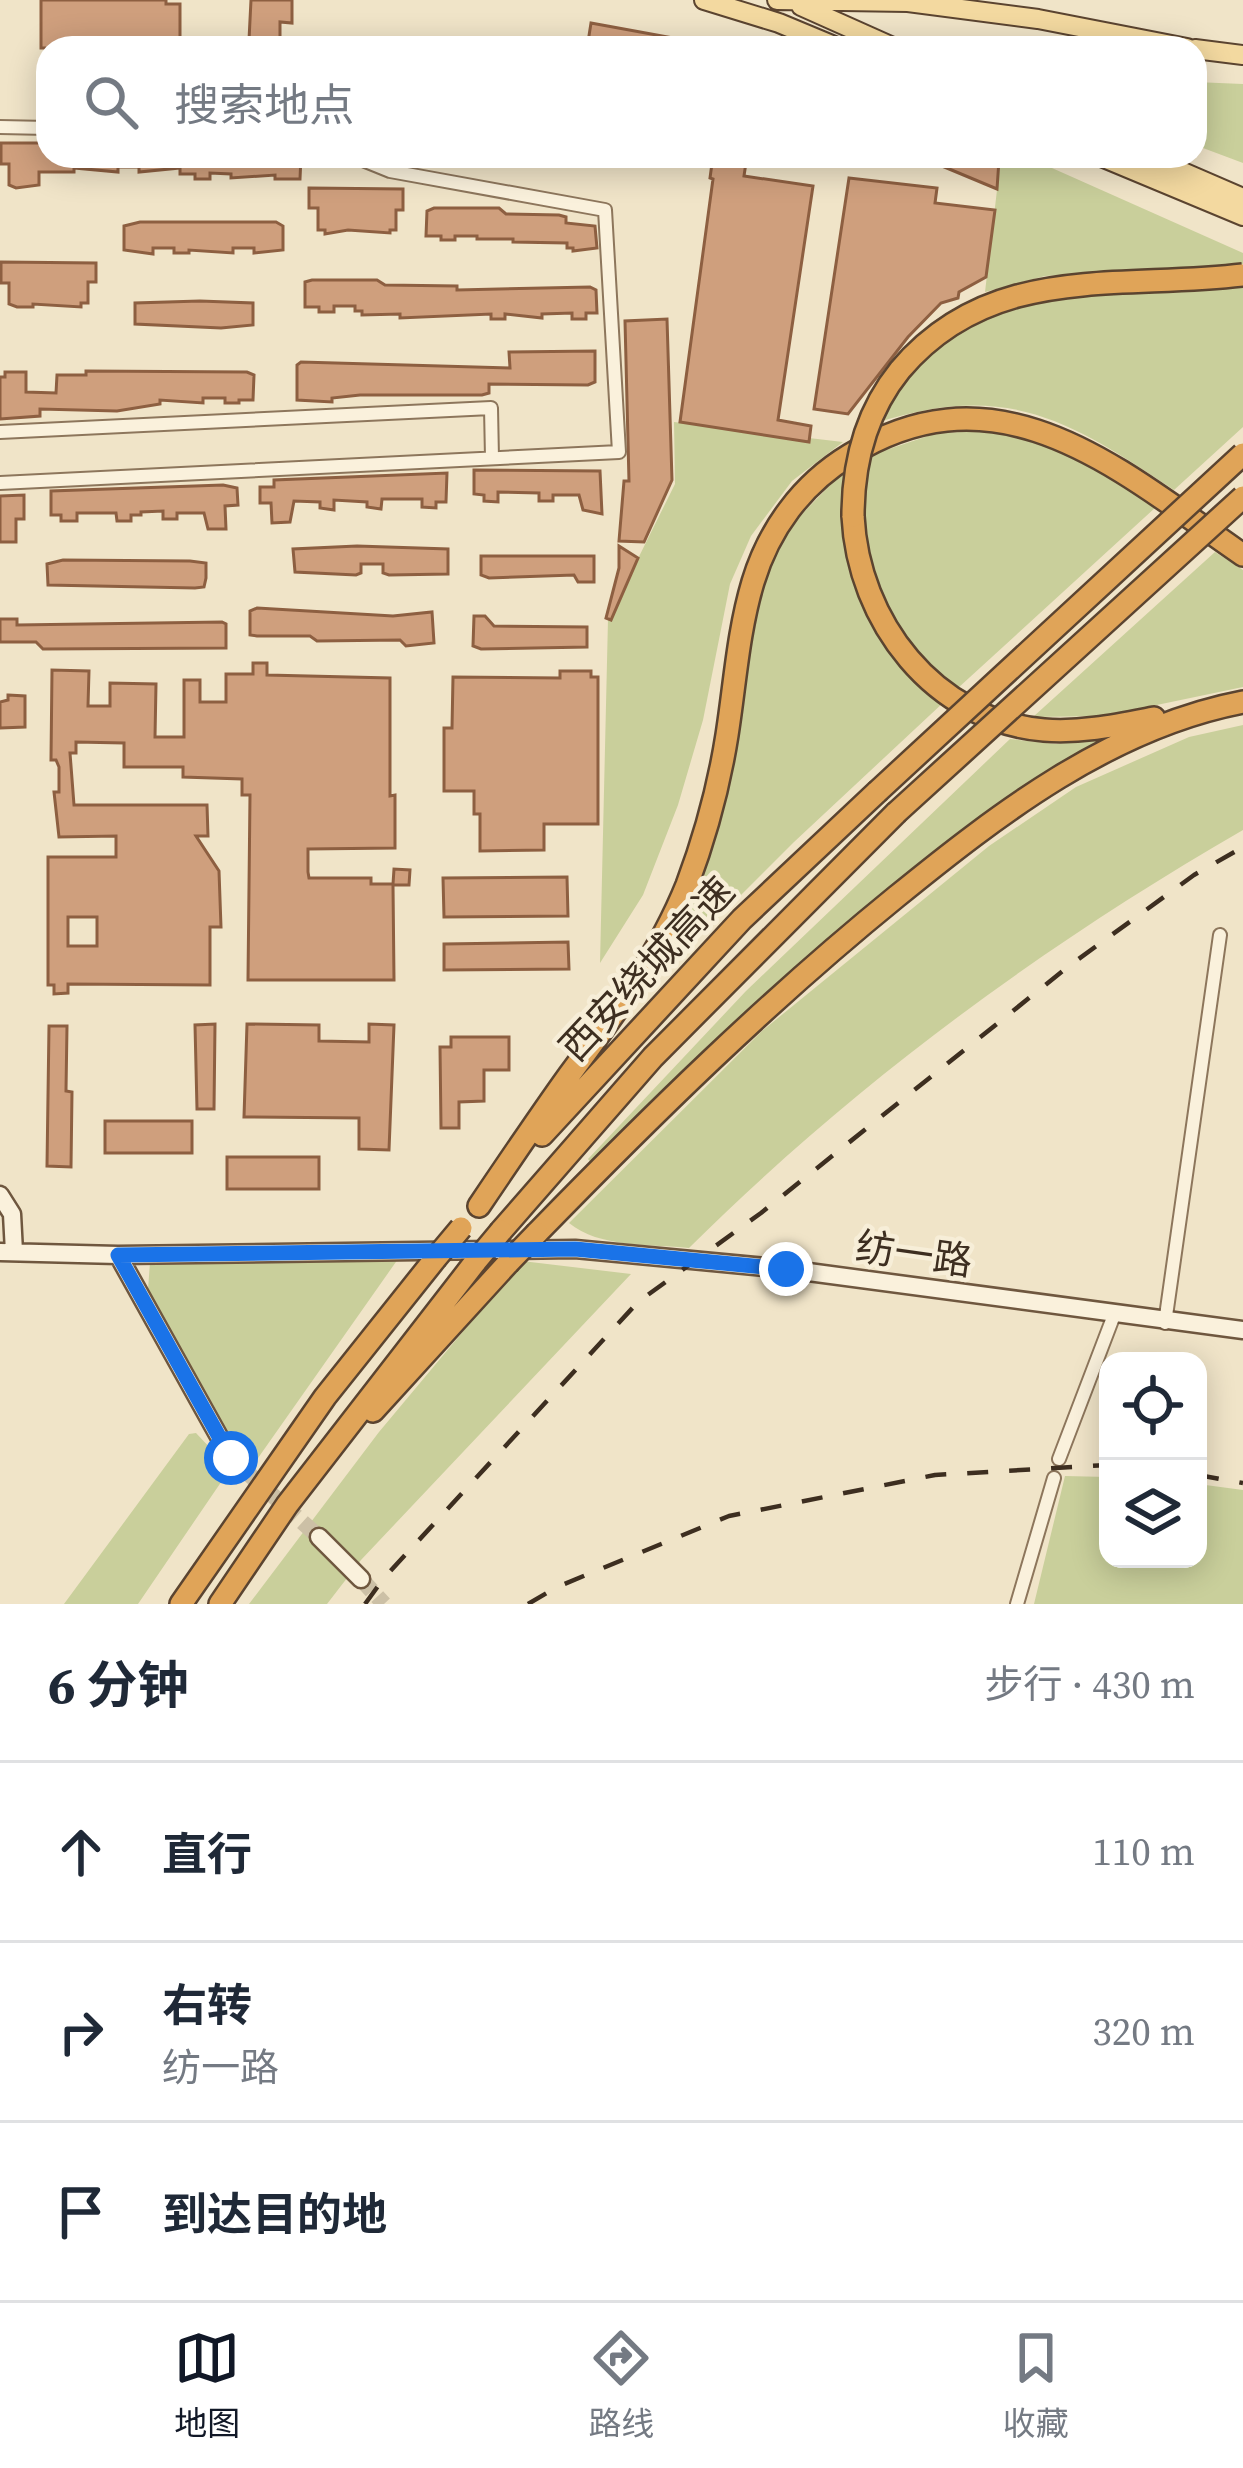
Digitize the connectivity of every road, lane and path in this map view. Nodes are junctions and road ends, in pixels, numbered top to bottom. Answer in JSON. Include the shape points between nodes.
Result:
{"nodes":[{"id":1,"x":704,"y":0,"type":"edge"},
{"id":2,"x":777,"y":0,"type":"edge"},
{"id":3,"x":789,"y":1,"type":"edge"},
{"id":4,"x":810,"y":36,"type":"edge"},
{"id":5,"x":868,"y":36,"type":"edge"},
{"id":6,"x":1125,"y":36,"type":"edge"},
{"id":7,"x":1207,"y":51,"type":"edge"},
{"id":8,"x":1243,"y":56,"type":"edge"},
{"id":9,"x":0,"y":127,"type":"edge"},
{"id":10,"x":36,"y":128,"type":"edge"},
{"id":11,"x":385,"y":168,"type":"edge"},
{"id":12,"x":1128,"y":168,"type":"edge"},
{"id":13,"x":1174,"y":168,"type":"edge"},
{"id":14,"x":1164,"y":183,"type":"junction"},
{"id":15,"x":1241,"y":197,"type":"edge"},
{"id":16,"x":1243,"y":216,"type":"edge"},
{"id":17,"x":1243,"y":226,"type":"edge"},
{"id":18,"x":1243,"y":275,"type":"edge"},
{"id":19,"x":0,"y":432,"type":"edge"},
{"id":20,"x":1243,"y":454,"type":"edge"},
{"id":21,"x":491,"y":458,"type":"junction"},
{"id":22,"x":0,"y":483,"type":"edge"},
{"id":23,"x":1243,"y":496,"type":"edge"},
{"id":24,"x":1243,"y":555,"type":"edge"},
{"id":25,"x":1243,"y":702,"type":"edge"},
{"id":26,"x":1202,"y":711,"type":"junction"},
{"id":27,"x":1220,"y":935,"type":"dead end"},
{"id":28,"x":0,"y":1196,"type":"edge"},
{"id":29,"x":479,"y":1205,"type":"junction"},
{"id":30,"x":7,"y":1252,"type":"edge"},
{"id":31,"x":118,"y":1255,"type":"junction"},
{"id":32,"x":1114,"y":1315,"type":"junction"},
{"id":33,"x":1165,"y":1323,"type":"junction"},
{"id":34,"x":1243,"y":1330,"type":"edge"},
{"id":35,"x":231,"y":1458,"type":"tunnel mouth"},
{"id":36,"x":1059,"y":1459,"type":"dead end"},
{"id":37,"x":1054,"y":1478,"type":"dead end"},
{"id":38,"x":287,"y":1505,"type":"junction"},
{"id":39,"x":319,"y":1537,"type":"tunnel mouth"},
{"id":40,"x":361,"y":1579,"type":"tunnel mouth"},
{"id":41,"x":181,"y":1604,"type":"edge"},
{"id":42,"x":220,"y":1604,"type":"edge"},
{"id":43,"x":1017,"y":1604,"type":"edge"}],
"edges":[{"from":1,"to":4,"type":"main road"},
{"from":2,"to":3,"type":"main road"},
{"from":3,"to":5,"type":"main road"},
{"from":3,"to":6,"type":"main road","via":[[908,2]]},
{"from":7,"to":8,"type":"main road"},
{"from":9,"to":10,"type":"street"},
{"from":11,"to":21,"type":"street","via":[[604,210],[619,452]]},
{"from":12,"to":14,"type":"main road"},
{"from":13,"to":15,"type":"main road"},
{"from":14,"to":16,"type":"main road"},
{"from":14,"to":17,"type":"main road"},
{"from":18,"to":26,"type":"highway","bridge":true,"via":[[1055,287],[962,317],[920,348],[884,393],[862,442],[853,516],[865,583],[887,631],[930,680],[977,712],[1057,731]]},
{"from":19,"to":21,"type":"street","via":[[490,408]]},
{"from":20,"to":29,"type":"highway","name":"西安绕城高速","bridge":true,"via":[[742,919]]},
{"from":21,"to":22,"type":"street"},
{"from":23,"to":38,"type":"highway","name":"西安绕城高速","bridge":true,"via":[[896,813],[653,1057],[476,1261]]},
{"from":24,"to":29,"type":"highway","via":[[1087,450],[1007,421],[915,426],[824,472],[778,527],[759,566],[714,796],[671,921]]},
{"from":25,"to":26,"type":"highway"},
{"from":26,"to":38,"type":"highway","bridge":true,"via":[[1078,766],[927,872],[721,1048],[536,1233]]},
{"from":27,"to":33,"type":"street"},
{"from":28,"to":30,"type":"street","via":[[12,1214]]},
{"from":29,"to":41,"type":"highway","name":"西安绕城高速","bridge":true,"via":[[325,1396]]},
{"from":30,"to":31,"type":"street","name":"纺一路"},
{"from":31,"to":32,"type":"street","name":"纺一路","via":[[575,1249]]},
{"from":31,"to":35,"type":"street"},
{"from":32,"to":33,"type":"street","name":"纺一路"},
{"from":32,"to":36,"type":"street"},
{"from":33,"to":34,"type":"street","name":"纺一路"},
{"from":37,"to":43,"type":"street"},
{"from":38,"to":42,"type":"highway","name":"西安绕城高速"},
{"from":39,"to":40,"type":"street"}]}
